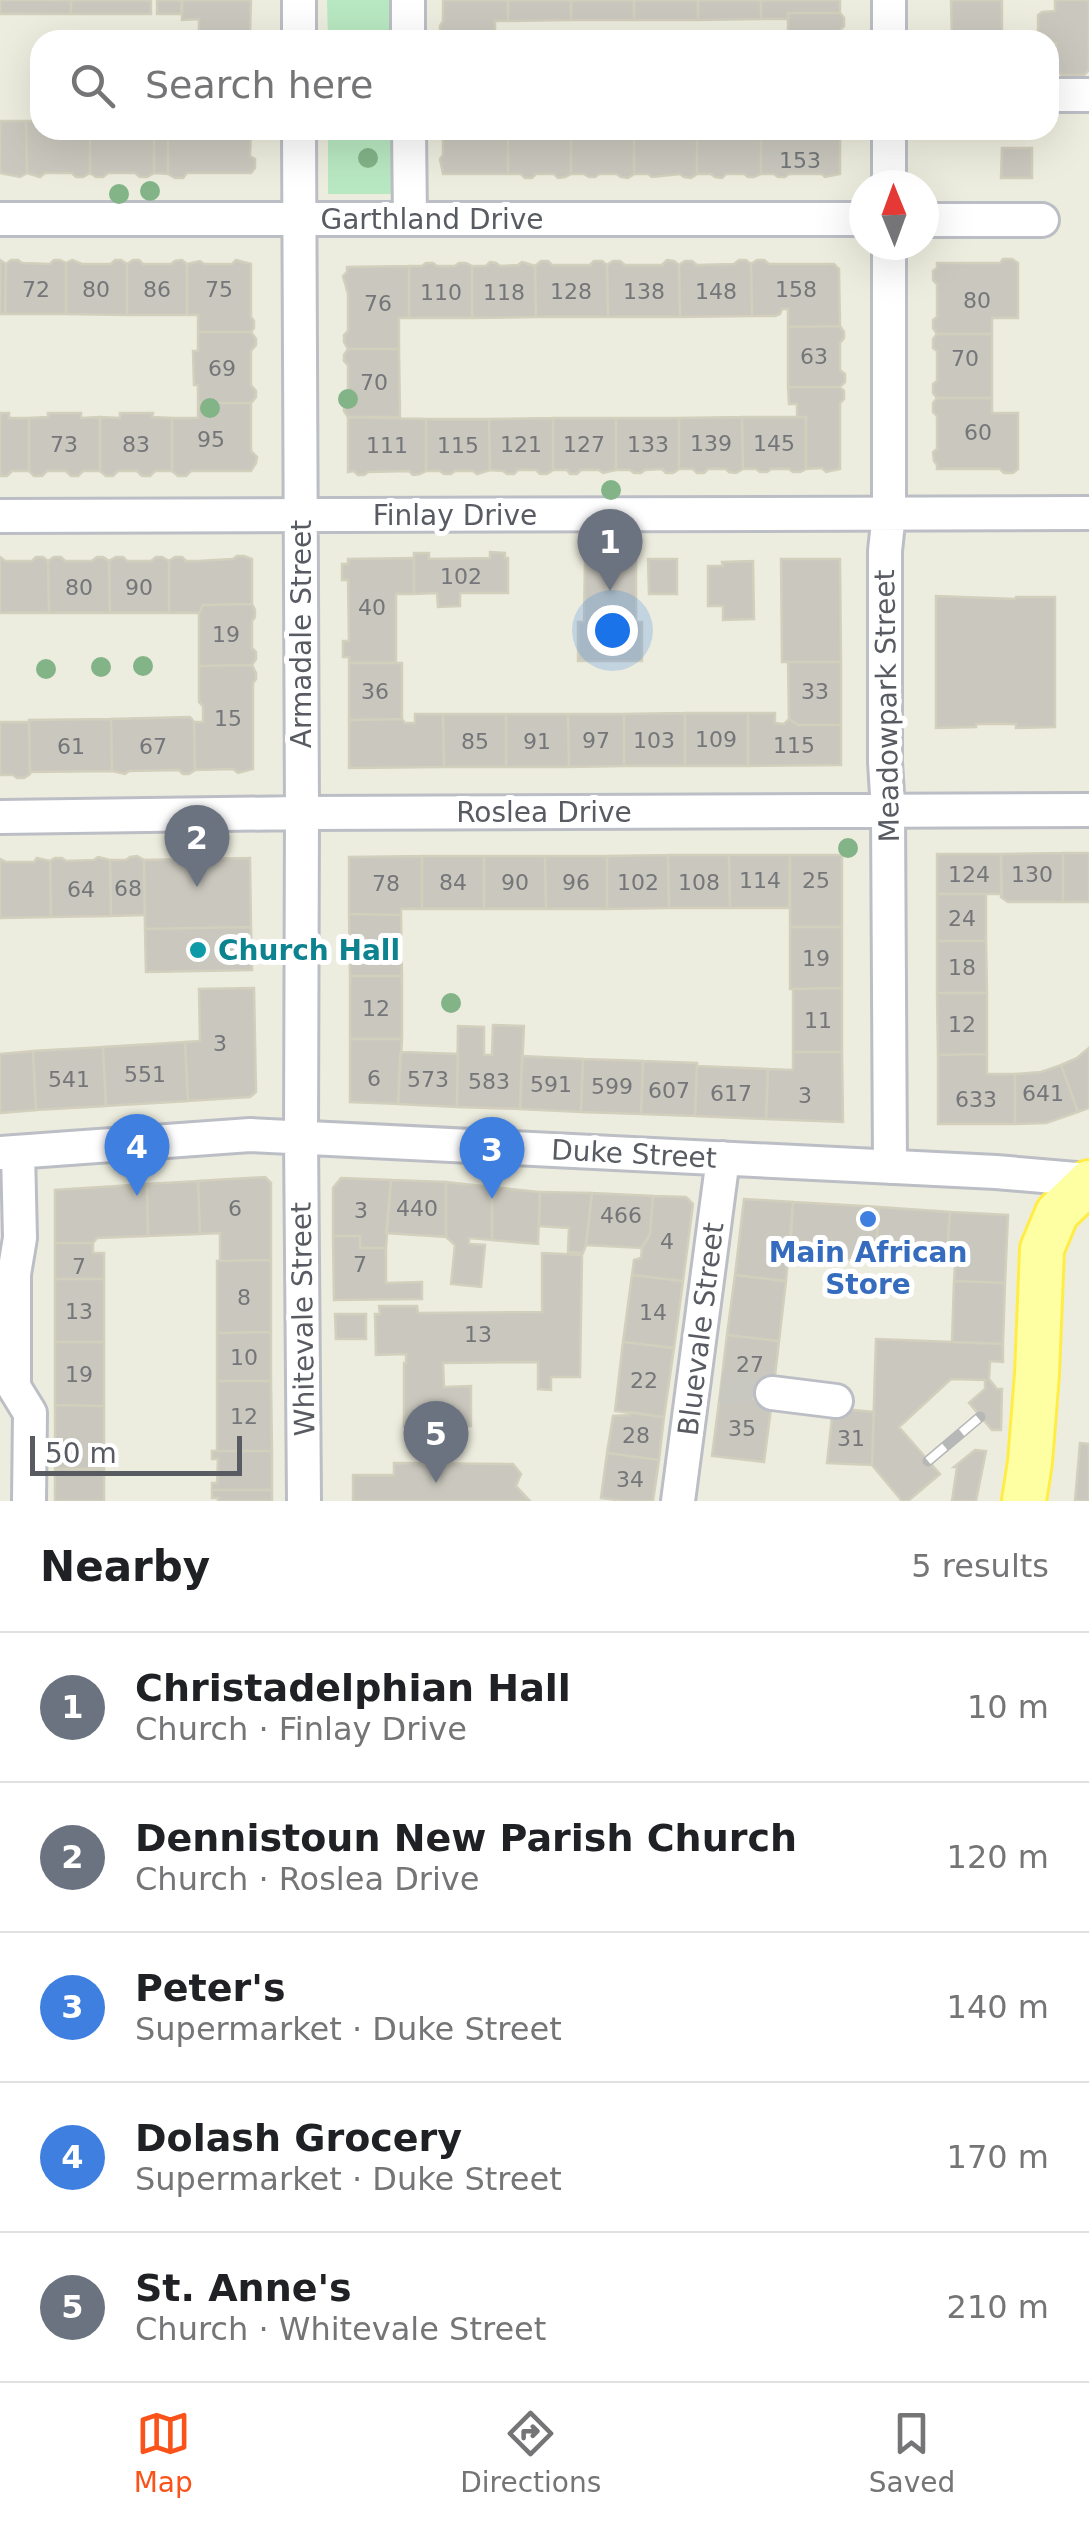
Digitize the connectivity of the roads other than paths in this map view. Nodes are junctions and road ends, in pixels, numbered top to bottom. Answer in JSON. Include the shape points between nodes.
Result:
{"nodes":[{"id":1,"x":299,"y":0,"type":"edge"},
{"id":2,"x":408,"y":0,"type":"edge"},
{"id":3,"x":889,"y":0,"type":"edge"},
{"id":4,"x":299,"y":30,"type":"edge"},
{"id":5,"x":408,"y":30,"type":"edge"},
{"id":6,"x":889,"y":30,"type":"edge"},
{"id":7,"x":1059,"y":95,"type":"edge"},
{"id":8,"x":1089,"y":95,"type":"edge"},
{"id":9,"x":299,"y":140,"type":"edge"},
{"id":10,"x":409,"y":140,"type":"edge"},
{"id":11,"x":889,"y":140,"type":"edge"},
{"id":12,"x":889,"y":170,"type":"edge"},
{"id":13,"x":0,"y":218,"type":"edge"},
{"id":14,"x":299,"y":219,"type":"junction"},
{"id":15,"x":410,"y":219,"type":"junction"},
{"id":16,"x":849,"y":219,"type":"edge"},
{"id":17,"x":939,"y":220,"type":"edge"},
{"id":18,"x":1042,"y":220,"type":"dead end"},
{"id":19,"x":889,"y":260,"type":"edge"},
{"id":20,"x":1089,"y":512,"type":"edge"},
{"id":21,"x":889,"y":514,"type":"junction"},
{"id":22,"x":0,"y":516,"type":"edge"},
{"id":23,"x":300,"y":516,"type":"junction"},
{"id":24,"x":1089,"y":810,"type":"edge"},
{"id":25,"x":888,"y":811,"type":"junction"},
{"id":26,"x":302,"y":812,"type":"junction"},
{"id":27,"x":0,"y":817,"type":"edge"},
{"id":28,"x":301,"y":1137,"type":"junction"},
{"id":29,"x":9,"y":1152,"type":"edge"},
{"id":30,"x":723,"y":1158,"type":"junction"},
{"id":31,"x":890,"y":1167,"type":"junction"},
{"id":32,"x":1089,"y":1181,"type":"edge"},
{"id":33,"x":772,"y":1393,"type":"tunnel mouth"},
{"id":34,"x":836,"y":1401,"type":"dead end"},
{"id":35,"x":30,"y":1501,"type":"edge"},
{"id":36,"x":304,"y":1501,"type":"edge"},
{"id":37,"x":678,"y":1501,"type":"edge"},
{"id":38,"x":1024,"y":1501,"type":"edge"}],
"edges":[{"from":1,"to":4,"type":"street"},
{"from":2,"to":5,"type":"street"},
{"from":3,"to":6,"type":"street"},
{"from":7,"to":8,"type":"street"},
{"from":9,"to":14,"type":"street","name":"Armadale Street"},
{"from":10,"to":15,"type":"street"},
{"from":11,"to":12,"type":"street"},
{"from":13,"to":14,"type":"street","name":"Garthland Drive"},
{"from":14,"to":15,"type":"street","name":"Garthland Drive"},
{"from":14,"to":23,"type":"street","name":"Armadale Street"},
{"from":15,"to":16,"type":"street","name":"Garthland Drive"},
{"from":17,"to":18,"type":"street"},
{"from":19,"to":21,"type":"street","name":"Meadowpark Street"},
{"from":20,"to":21,"type":"street","name":"Finlay Drive"},
{"from":21,"to":23,"type":"street","name":"Finlay Drive"},
{"from":21,"to":25,"type":"street","name":"Meadowpark Street"},
{"from":22,"to":23,"type":"street","name":"Finlay Drive"},
{"from":23,"to":26,"type":"street","name":"Armadale Street"},
{"from":24,"to":25,"type":"street","name":"Roslea Drive"},
{"from":25,"to":26,"type":"street","name":"Roslea Drive"},
{"from":25,"to":31,"type":"street","name":"Meadowpark Street"},
{"from":26,"to":27,"type":"street","name":"Roslea Drive"},
{"from":26,"to":28,"type":"street","name":"Armadale Street"},
{"from":28,"to":29,"type":"street","name":"Duke Street"},
{"from":28,"to":30,"type":"street","name":"Duke Street"},
{"from":28,"to":36,"type":"street","name":"Whitevale Street"},
{"from":29,"to":35,"type":"street","via":[[20,1238],[14,1387],[30,1413]]},
{"from":30,"to":31,"type":"street","name":"Duke Street"},
{"from":30,"to":37,"type":"street","name":"Bluevale Street","via":[[708,1385]]},
{"from":31,"to":32,"type":"street","name":"Duke Street"},
{"from":32,"to":38,"type":"main road","via":[[1057,1213],[1042,1249]]},
{"from":33,"to":34,"type":"street"}]}
